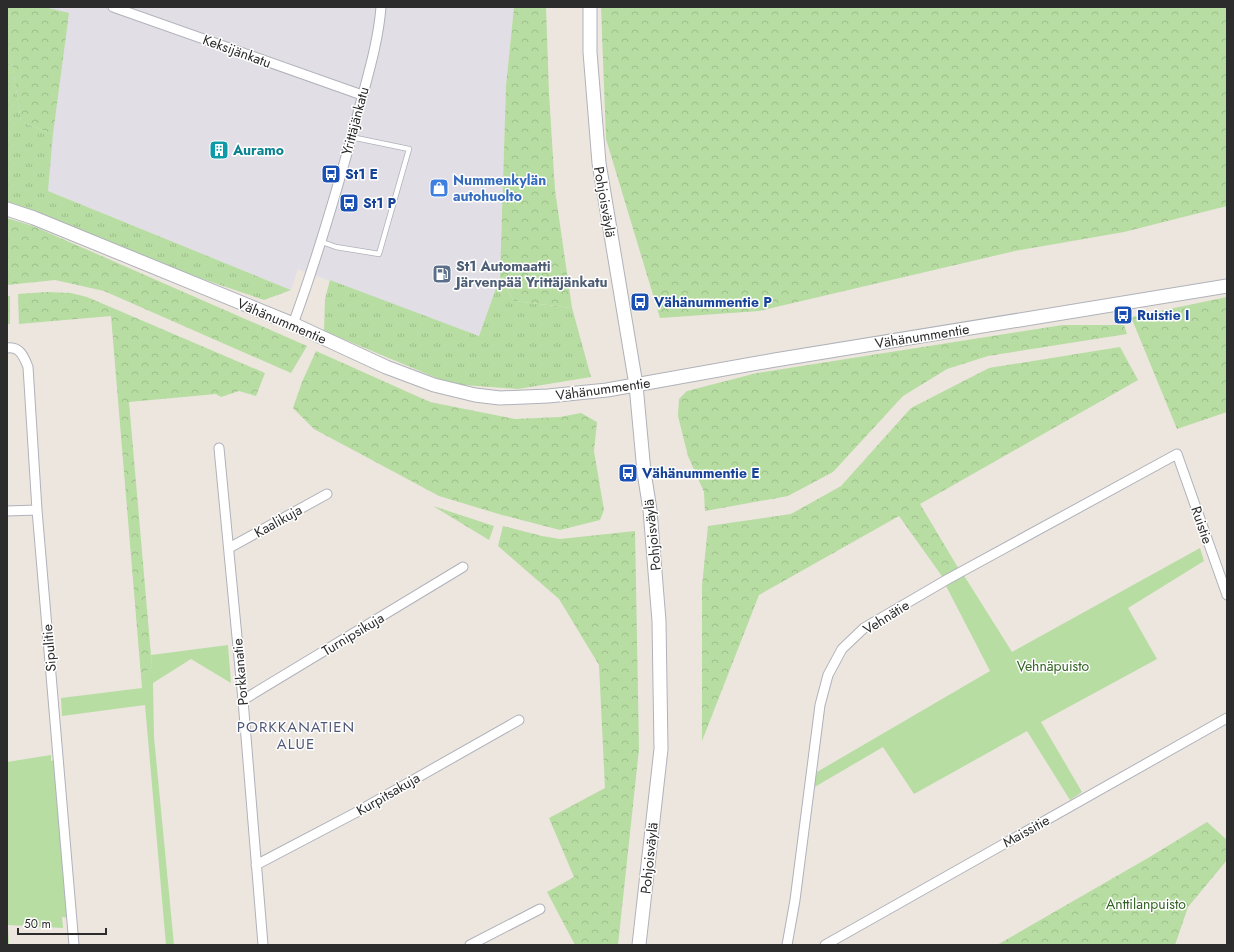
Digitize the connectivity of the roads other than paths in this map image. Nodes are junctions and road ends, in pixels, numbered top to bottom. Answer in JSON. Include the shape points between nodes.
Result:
{"nodes":[{"id":1,"x":113,"y":7,"type":"edge"},
{"id":2,"x":381,"y":7,"type":"edge"},
{"id":3,"x":590,"y":7,"type":"edge"},
{"id":4,"x":362,"y":95,"type":"junction"},
{"id":5,"x":351,"y":137,"type":"junction"},
{"id":6,"x":7,"y":209,"type":"edge"},
{"id":7,"x":322,"y":242,"type":"junction"},
{"id":8,"x":1227,"y":286,"type":"edge"},
{"id":9,"x":294,"y":324,"type":"junction"},
{"id":10,"x":7,"y":348,"type":"edge"},
{"id":11,"x":636,"y":385,"type":"junction"},
{"id":12,"x":219,"y":448,"type":"dead end"},
{"id":13,"x":1177,"y":454,"type":"joint"},
{"id":14,"x":327,"y":494,"type":"dead end"},
{"id":15,"x":37,"y":510,"type":"junction"},
{"id":16,"x":7,"y":511,"type":"edge"},
{"id":17,"x":230,"y":548,"type":"junction"},
{"id":18,"x":463,"y":567,"type":"dead end"},
{"id":19,"x":1227,"y":595,"type":"edge"},
{"id":20,"x":243,"y":700,"type":"junction"},
{"id":21,"x":1227,"y":718,"type":"edge"},
{"id":22,"x":519,"y":720,"type":"dead end"},
{"id":23,"x":256,"y":866,"type":"junction"},
{"id":24,"x":540,"y":909,"type":"dead end"},
{"id":25,"x":74,"y":945,"type":"edge"},
{"id":26,"x":263,"y":945,"type":"edge"},
{"id":27,"x":470,"y":945,"type":"edge"},
{"id":28,"x":639,"y":945,"type":"edge"},
{"id":29,"x":787,"y":945,"type":"edge"},
{"id":30,"x":825,"y":945,"type":"edge"}],
"edges":[{"from":1,"to":4,"type":"street","name":"Keksijänkatu"},
{"from":2,"to":4,"type":"street","name":"Yrittäjänkatu","via":[[372,60]]},
{"from":3,"to":11,"type":"main road","name":"Pohjoisväylä","via":[[590,52],[599,163]]},
{"from":4,"to":5,"type":"street","name":"Yrittäjänkatu"},
{"from":5,"to":7,"type":"street","name":"Yrittäjänkatu"},
{"from":5,"to":7,"type":"lane","via":[[409,150],[379,254],[336,247]]},
{"from":6,"to":9,"type":"main road","name":"Vähänummentie"},
{"from":7,"to":9,"type":"street","name":"Yrittäjänkatu"},
{"from":8,"to":11,"type":"main road","name":"Vähänummentie"},
{"from":9,"to":11,"type":"main road","name":"Vähänummentie","via":[[386,367],[434,385],[476,395],[528,398]]},
{"from":10,"to":15,"type":"street","name":"Sipulitie","via":[[12,347],[21,352],[28,367]]},
{"from":11,"to":28,"type":"main road","name":"Pohjoisväylä","via":[[658,614],[661,749]]},
{"from":12,"to":17,"type":"street","name":"Porkkanatie"},
{"from":13,"to":19,"type":"street","name":"Ruistie"},
{"from":13,"to":29,"type":"street","name":"Vehnätie","via":[[864,628],[842,649],[828,675],[820,705]]},
{"from":14,"to":17,"type":"street","name":"Kaalikuja"},
{"from":15,"to":16,"type":"street"},
{"from":15,"to":25,"type":"street","name":"Sipulitie"},
{"from":17,"to":20,"type":"street","name":"Porkkanatie"},
{"from":18,"to":20,"type":"street","name":"Turnipsikuja"},
{"from":20,"to":23,"type":"street","name":"Porkkanatie"},
{"from":21,"to":30,"type":"street","name":"Maissitie"},
{"from":22,"to":23,"type":"street","name":"Kurpitsakuja"},
{"from":23,"to":26,"type":"street","name":"Porkkanatie"},
{"from":24,"to":27,"type":"street"}]}
